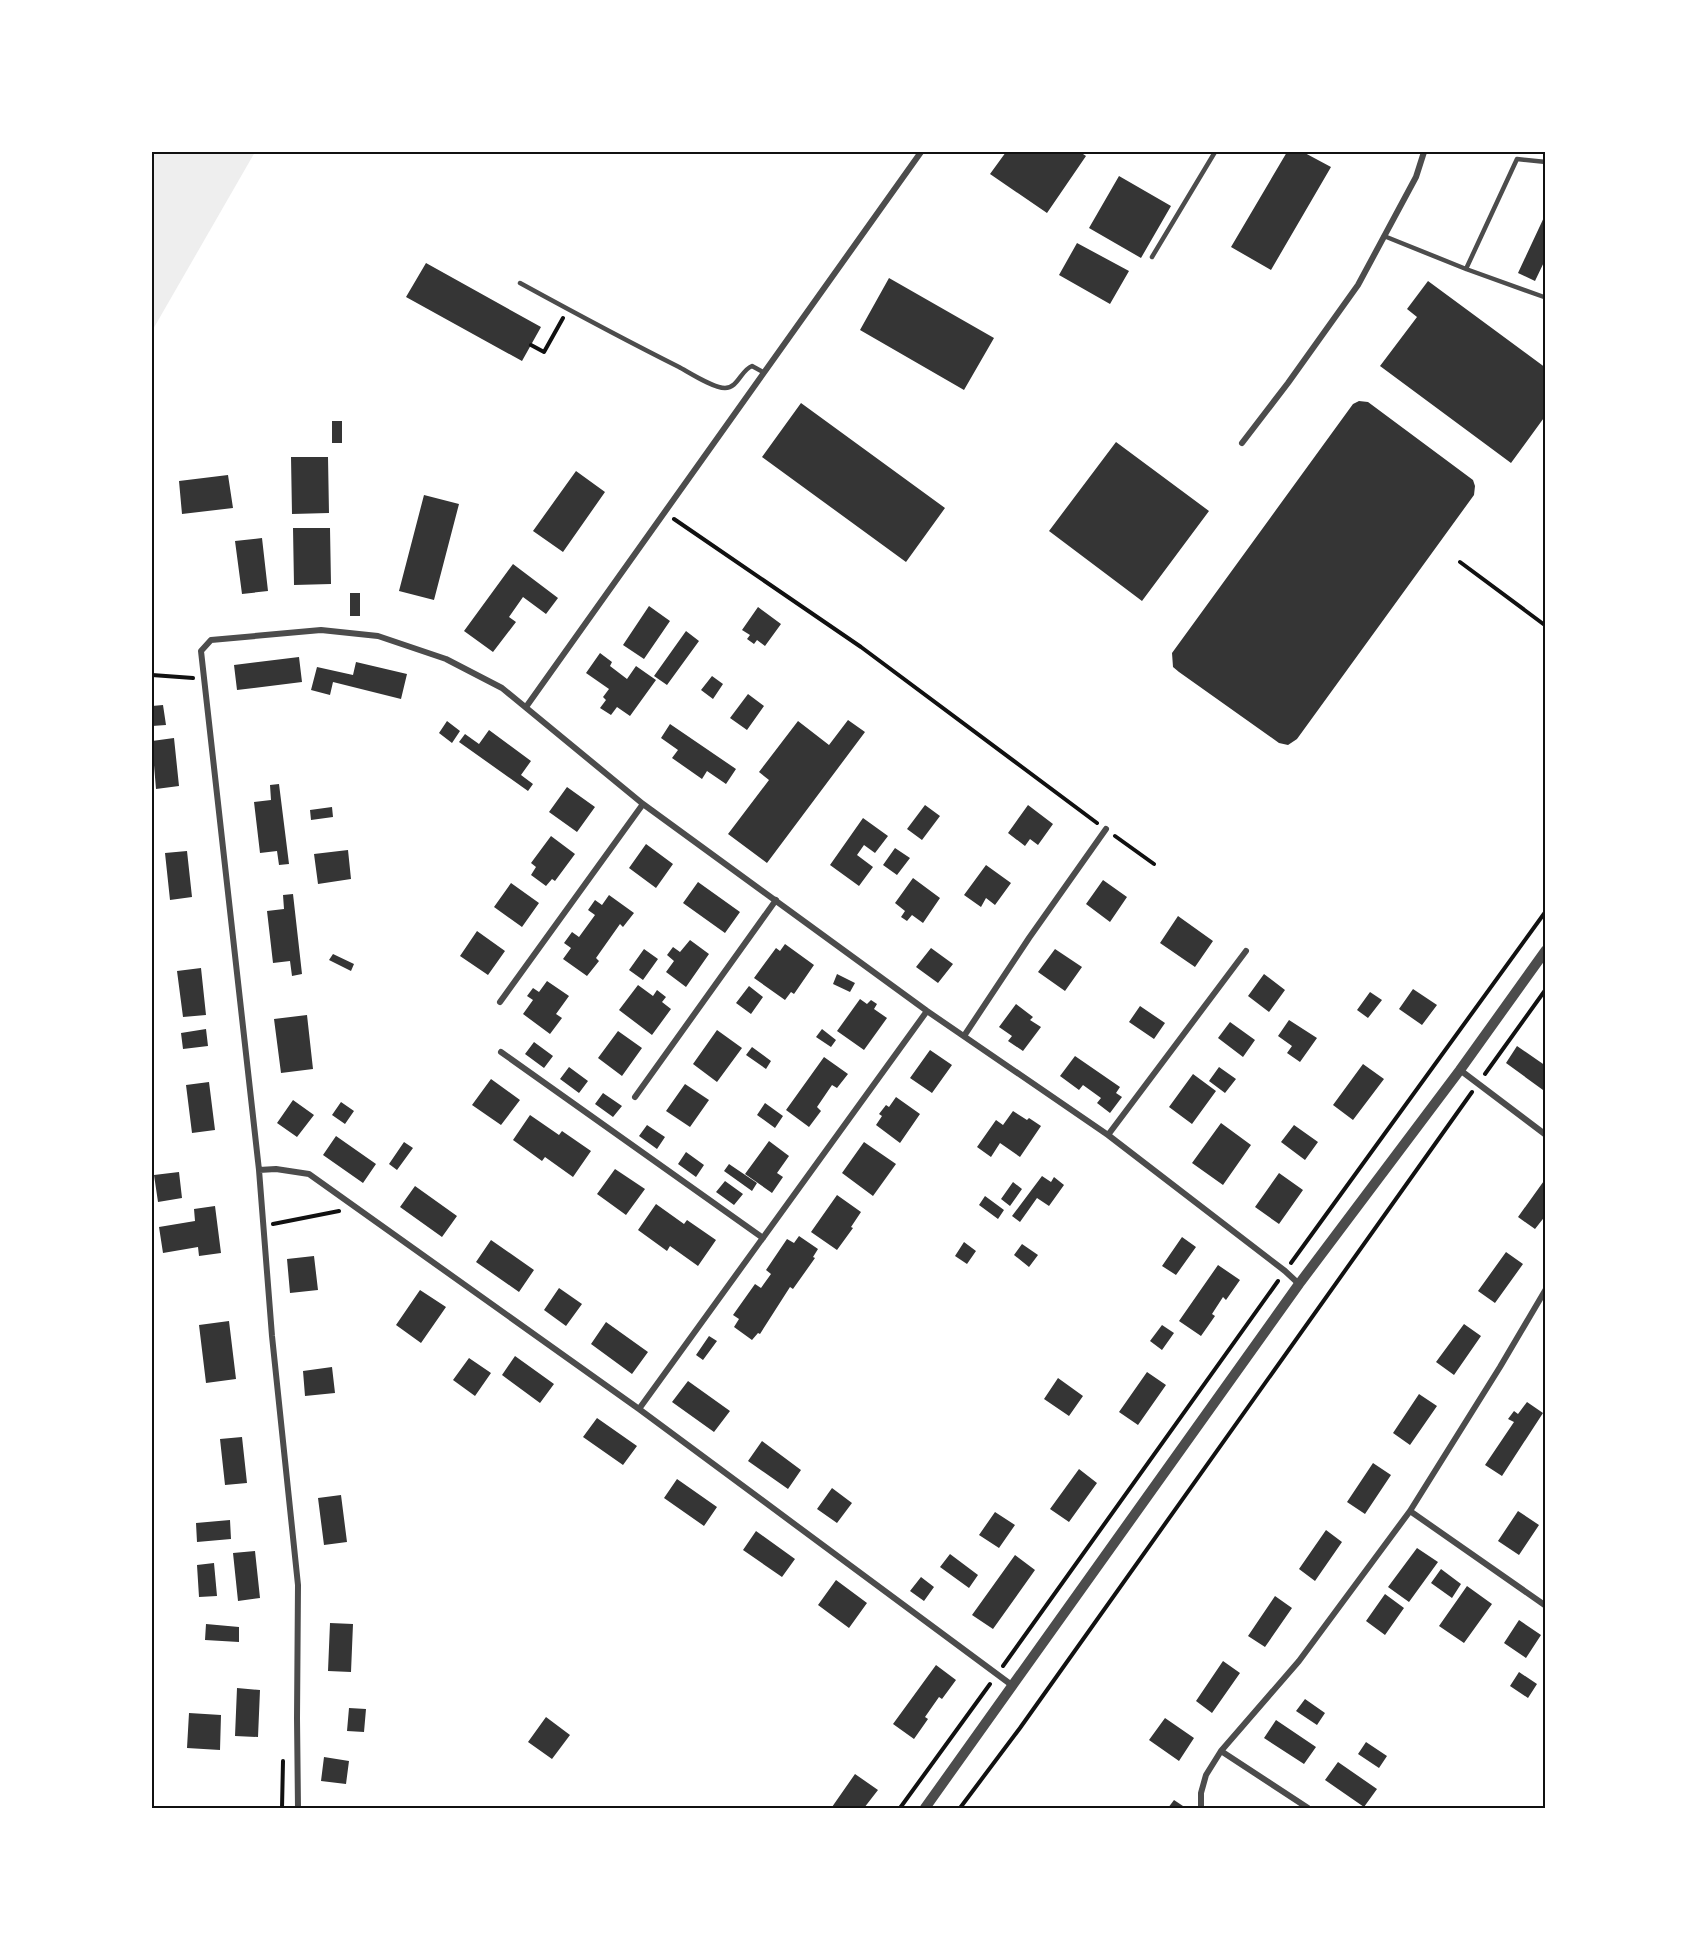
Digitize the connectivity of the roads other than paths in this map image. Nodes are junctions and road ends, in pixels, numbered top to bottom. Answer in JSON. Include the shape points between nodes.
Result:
{"nodes":[{"id":1,"x":921,"y":152,"type":"edge"},
{"id":2,"x":1215,"y":152,"type":"edge"},
{"id":3,"x":1424,"y":152,"type":"edge"},
{"id":4,"x":1545,"y":162,"type":"edge"},
{"id":5,"x":1384,"y":236,"type":"junction"},
{"id":6,"x":1152,"y":257,"type":"dead end"},
{"id":7,"x":1466,"y":269,"type":"junction"},
{"id":8,"x":520,"y":283,"type":"dead end"},
{"id":9,"x":1545,"y":294,"type":"edge"},
{"id":10,"x":763,"y":372,"type":"junction"},
{"id":11,"x":1242,"y":443,"type":"dead end"},
{"id":12,"x":526,"y":707,"type":"junction"},
{"id":13,"x":642,"y":804,"type":"junction"},
{"id":14,"x":1106,"y":830,"type":"road end"},
{"id":15,"x":776,"y":900,"type":"junction"},
{"id":16,"x":1545,"y":950,"type":"edge"},
{"id":17,"x":1246,"y":951,"type":"dead end"},
{"id":18,"x":500,"y":1002,"type":"dead end"},
{"id":19,"x":927,"y":1011,"type":"junction"},
{"id":20,"x":964,"y":1036,"type":"junction"},
{"id":21,"x":501,"y":1052,"type":"dead end"},
{"id":22,"x":1460,"y":1070,"type":"junction"},
{"id":23,"x":635,"y":1097,"type":"dead end"},
{"id":24,"x":1545,"y":1135,"type":"edge"},
{"id":25,"x":1108,"y":1136,"type":"junction"},
{"id":26,"x":258,"y":1170,"type":"junction"},
{"id":27,"x":764,"y":1238,"type":"junction"},
{"id":28,"x":1299,"y":1284,"type":"junction"},
{"id":29,"x":1545,"y":1289,"type":"edge"},
{"id":30,"x":639,"y":1409,"type":"junction"},
{"id":31,"x":1410,"y":1511,"type":"junction"},
{"id":32,"x":1545,"y":1606,"type":"edge"},
{"id":33,"x":1013,"y":1686,"type":"junction"},
{"id":34,"x":1221,"y":1751,"type":"junction"},
{"id":35,"x":298,"y":1809,"type":"edge"},
{"id":36,"x":925,"y":1809,"type":"edge"},
{"id":37,"x":1201,"y":1809,"type":"edge"},
{"id":38,"x":1308,"y":1809,"type":"edge"}],
"edges":[{"from":1,"to":10,"type":"street"},
{"from":2,"to":6,"type":"lane"},
{"from":3,"to":5,"type":"street","via":[[1416,177]]},
{"from":4,"to":7,"type":"lane","via":[[1517,159]]},
{"from":5,"to":7,"type":"lane"},
{"from":5,"to":11,"type":"street","via":[[1358,285]]},
{"from":7,"to":9,"type":"lane","via":[[1544,297]]},
{"from":8,"to":10,"type":"lane","via":[[724,388],[734,385],[747,368],[752,366]]},
{"from":10,"to":12,"type":"street"},
{"from":12,"to":13,"type":"street"},
{"from":12,"to":26,"type":"street","via":[[502,688],[447,659],[378,636],[321,630],[211,640],[201,651]]},
{"from":13,"to":15,"type":"street"},
{"from":13,"to":18,"type":"street"},
{"from":14,"to":20,"type":"street"},
{"from":15,"to":19,"type":"street"},
{"from":15,"to":23,"type":"street"},
{"from":16,"to":22,"type":"street"},
{"from":17,"to":25,"type":"street"},
{"from":19,"to":20,"type":"street"},
{"from":19,"to":27,"type":"street"},
{"from":20,"to":25,"type":"street"},
{"from":21,"to":27,"type":"street"},
{"from":22,"to":24,"type":"street"},
{"from":22,"to":28,"type":"street"},
{"from":25,"to":28,"type":"street"},
{"from":26,"to":30,"type":"street","via":[[309,1174]]},
{"from":26,"to":35,"type":"street","via":[[298,1585]]},
{"from":27,"to":30,"type":"street"},
{"from":28,"to":33,"type":"street"},
{"from":29,"to":31,"type":"street"},
{"from":30,"to":33,"type":"street"},
{"from":31,"to":32,"type":"street"},
{"from":31,"to":34,"type":"street","via":[[1299,1661]]},
{"from":33,"to":36,"type":"street"},
{"from":34,"to":37,"type":"street","via":[[1206,1775]]},
{"from":34,"to":38,"type":"street"}]}
